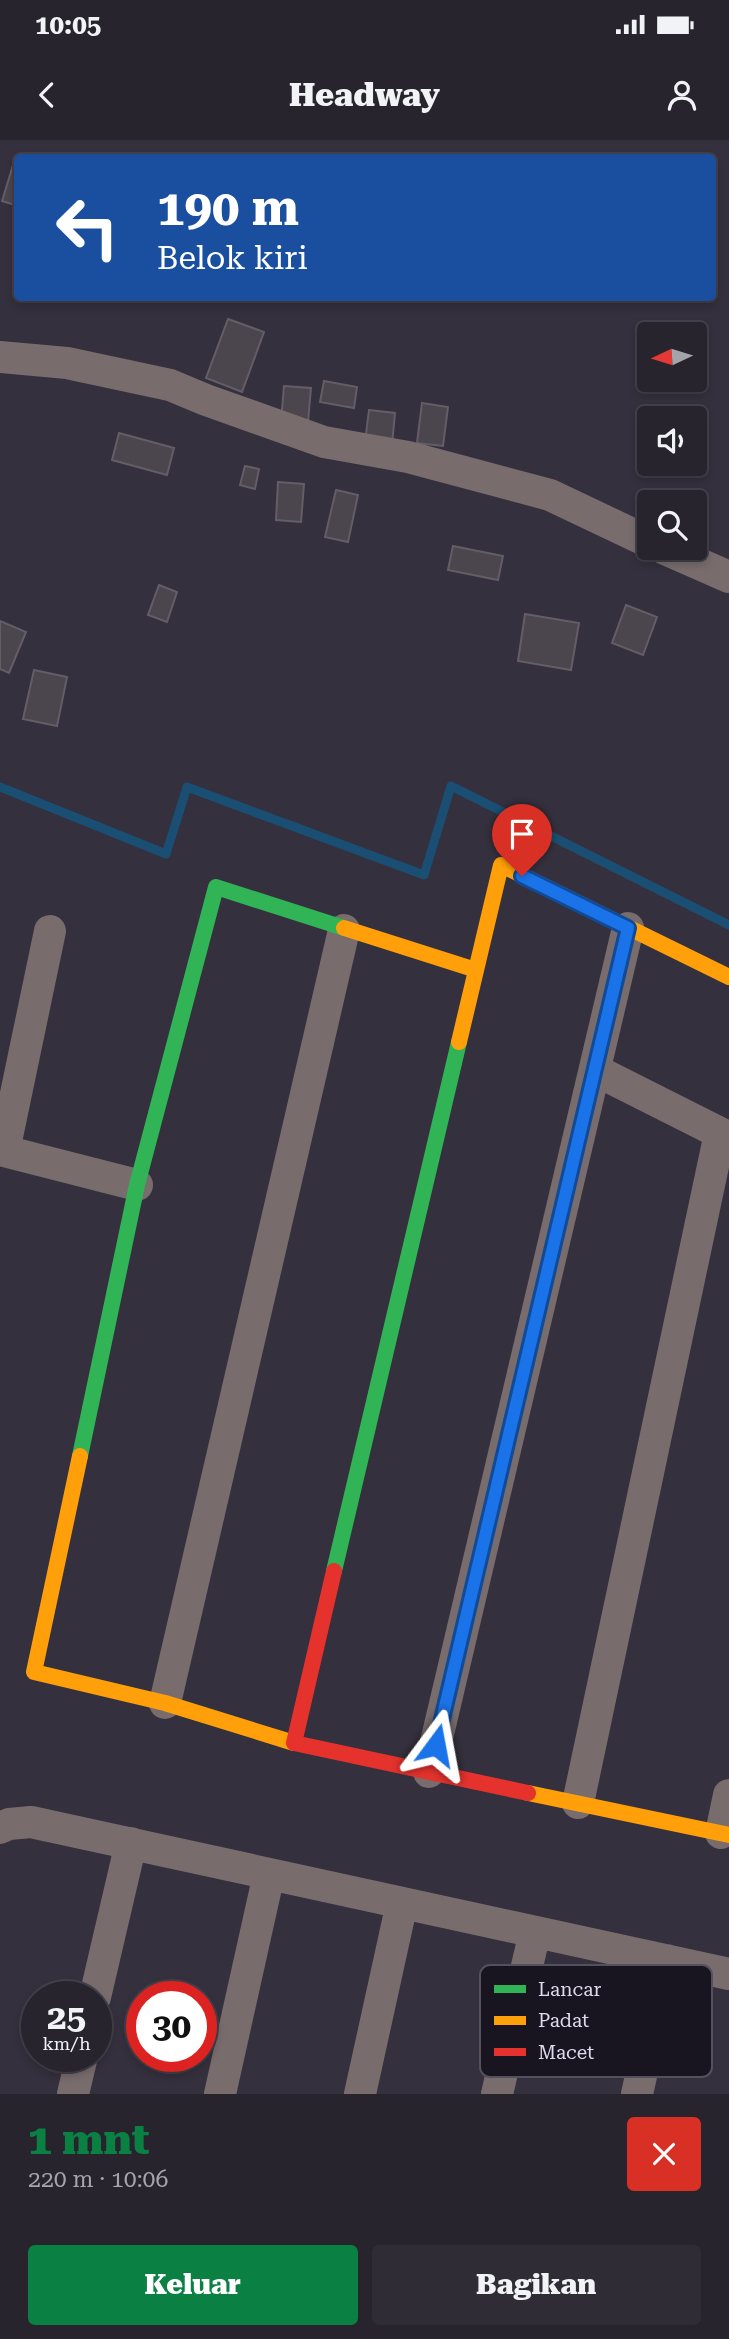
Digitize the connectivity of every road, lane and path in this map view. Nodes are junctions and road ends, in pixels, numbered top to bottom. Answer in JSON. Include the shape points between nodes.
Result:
{"nodes":[{"id":1,"x":0,"y":357,"type":"edge"},
{"id":2,"x":637,"y":536,"type":"edge"},
{"id":3,"x":690,"y":560,"type":"edge"},
{"id":4,"x":729,"y":577,"type":"edge"},
{"id":5,"x":628,"y":928,"type":"junction"},
{"id":6,"x":344,"y":930,"type":"junction"},
{"id":7,"x":50,"y":931,"type":"dead end"},
{"id":8,"x":476,"y":970,"type":"junction"},
{"id":9,"x":729,"y":976,"type":"edge"},
{"id":10,"x":595,"y":1070,"type":"junction"},
{"id":11,"x":724,"y":1135,"type":"edge"},
{"id":12,"x":137,"y":1185,"type":"junction"},
{"id":13,"x":165,"y":1703,"type":"junction"},
{"id":14,"x":294,"y":1744,"type":"junction"},
{"id":15,"x":429,"y":1772,"type":"junction"},
{"id":16,"x":729,"y":1795,"type":"edge"},
{"id":17,"x":578,"y":1803,"type":"junction"},
{"id":18,"x":0,"y":1828,"type":"edge"},
{"id":19,"x":725,"y":1834,"type":"edge"},
{"id":20,"x":131,"y":1843,"type":"junction"},
{"id":21,"x":269,"y":1874,"type":"junction"},
{"id":22,"x":402,"y":1903,"type":"junction"},
{"id":23,"x":535,"y":1931,"type":"junction"},
{"id":24,"x":667,"y":1960,"type":"junction"},
{"id":25,"x":527,"y":1965,"type":"edge"},
{"id":26,"x":666,"y":1965,"type":"edge"},
{"id":27,"x":689,"y":1965,"type":"edge"},
{"id":28,"x":99,"y":1981,"type":"edge"},
{"id":29,"x":78,"y":2072,"type":"edge"},
{"id":30,"x":73,"y":2094,"type":"edge"},
{"id":31,"x":220,"y":2094,"type":"edge"},
{"id":32,"x":360,"y":2094,"type":"edge"}],
"edges":[{"from":1,"to":2,"type":"street","via":[[67,363],[170,385],[324,442],[408,457],[550,495]]},
{"from":3,"to":4,"type":"street"},
{"from":5,"to":8,"type":"street","via":[[501,865]]},
{"from":5,"to":9,"type":"street"},
{"from":5,"to":10,"type":"street"},
{"from":6,"to":8,"type":"street"},
{"from":6,"to":12,"type":"street","via":[[216,887]]},
{"from":6,"to":13,"type":"street"},
{"from":7,"to":12,"type":"street","via":[[4,1152]]},
{"from":8,"to":14,"type":"street"},
{"from":10,"to":11,"type":"street"},
{"from":10,"to":15,"type":"street"},
{"from":11,"to":17,"type":"street"},
{"from":12,"to":13,"type":"street","via":[[34,1672]]},
{"from":13,"to":14,"type":"street"},
{"from":14,"to":15,"type":"street"},
{"from":15,"to":17,"type":"street"},
{"from":16,"to":19,"type":"street"},
{"from":17,"to":19,"type":"street"},
{"from":18,"to":20,"type":"street","via":[[31,1822]]},
{"from":20,"to":21,"type":"street"},
{"from":20,"to":28,"type":"street"},
{"from":21,"to":22,"type":"street"},
{"from":21,"to":31,"type":"street"},
{"from":22,"to":23,"type":"street"},
{"from":22,"to":32,"type":"street"},
{"from":23,"to":24,"type":"street"},
{"from":23,"to":25,"type":"street"},
{"from":24,"to":26,"type":"street"},
{"from":24,"to":27,"type":"street"},
{"from":29,"to":30,"type":"street"}]}
